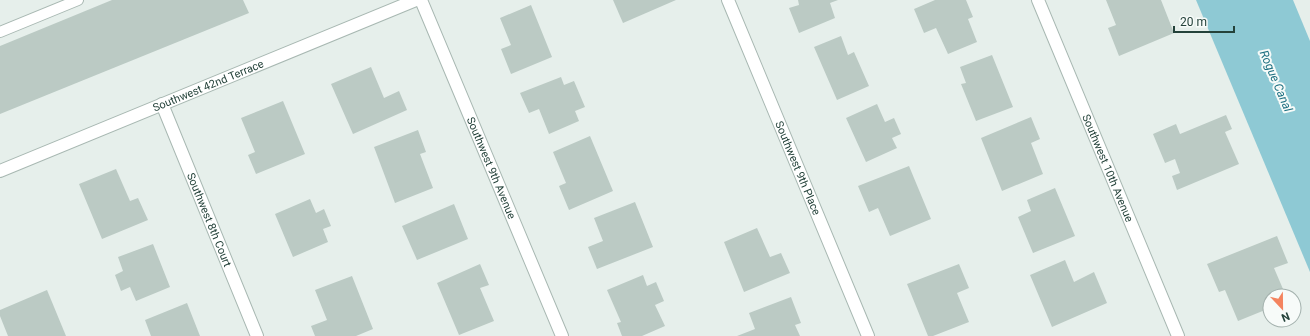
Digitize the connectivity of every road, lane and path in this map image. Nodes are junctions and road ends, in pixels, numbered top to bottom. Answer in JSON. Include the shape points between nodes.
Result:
{"nodes":[{"id":1,"x":78,"y":0,"type":"edge"},
{"id":2,"x":416,"y":0,"type":"edge"},
{"id":3,"x":421,"y":0,"type":"edge"},
{"id":4,"x":728,"y":0,"type":"edge"},
{"id":5,"x":1038,"y":0,"type":"edge"},
{"id":6,"x":0,"y":32,"type":"edge"},
{"id":7,"x":162,"y":104,"type":"junction"},
{"id":8,"x":0,"y":171,"type":"edge"},
{"id":9,"x":257,"y":336,"type":"edge"},
{"id":10,"x":562,"y":336,"type":"edge"},
{"id":11,"x":868,"y":336,"type":"edge"},
{"id":12,"x":1178,"y":336,"type":"edge"}],
"edges":[{"from":1,"to":6,"type":"lane"},
{"from":2,"to":7,"type":"street","name":"Southwest 42nd Terrace"},
{"from":3,"to":10,"type":"street","name":"Southwest 9th Avenue"},
{"from":4,"to":11,"type":"street","name":"Southwest 9th Place"},
{"from":5,"to":12,"type":"street","name":"Southwest 10th Avenue"},
{"from":7,"to":8,"type":"street","name":"Southwest 42nd Terrace"},
{"from":7,"to":9,"type":"street","name":"Southwest 8th Court"}]}
